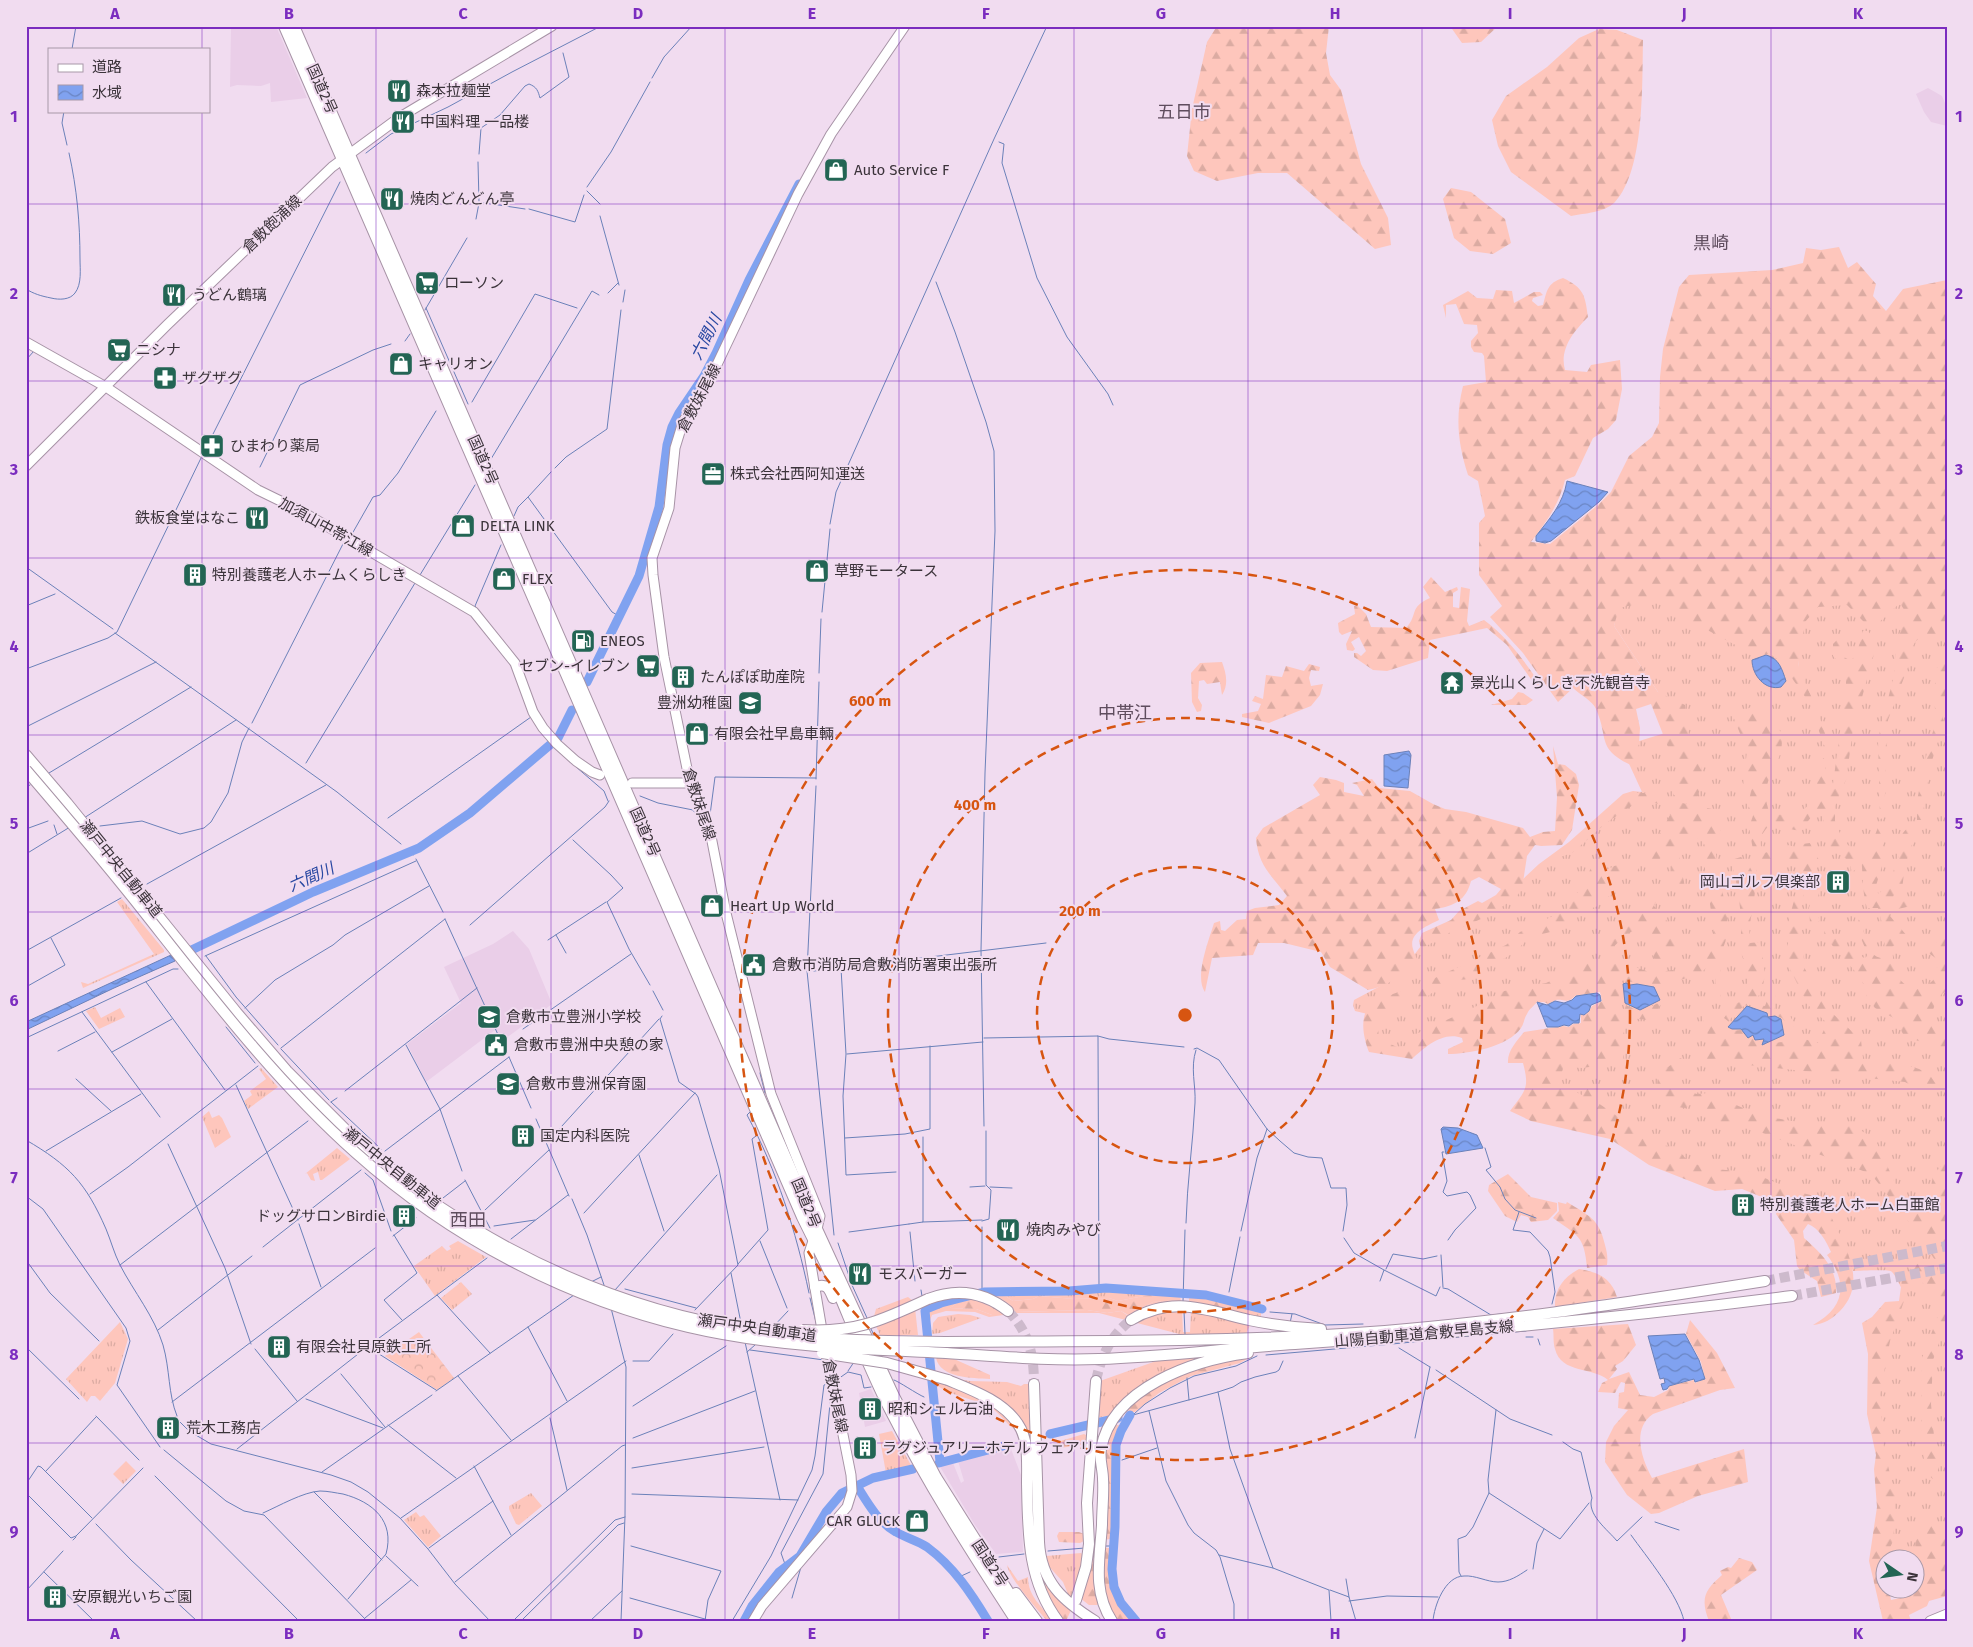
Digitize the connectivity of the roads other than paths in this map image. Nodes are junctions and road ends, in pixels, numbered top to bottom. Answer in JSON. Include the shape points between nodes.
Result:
{"nodes":[{"id":1,"x":284,"y":26,"type":"edge"},
{"id":2,"x":294,"y":26,"type":"edge"},
{"id":3,"x":552,"y":26,"type":"edge"},
{"id":4,"x":905,"y":26,"type":"edge"},
{"id":5,"x":346,"y":156,"type":"junction"},
{"id":6,"x":26,"y":342,"type":"edge"},
{"id":7,"x":106,"y":387,"type":"junction"},
{"id":8,"x":26,"y":466,"type":"edge"},
{"id":9,"x":26,"y":755,"type":"edge"},
{"id":10,"x":26,"y":770,"type":"edge"},
{"id":11,"x":600,"y":775,"type":"dead end"},
{"id":12,"x":632,"y":783,"type":"dead end"},
{"id":13,"x":690,"y":783,"type":"junction"},
{"id":14,"x":817,"y":1228,"type":"junction"},
{"id":15,"x":813,"y":1240,"type":"junction"},
{"id":16,"x":1765,"y":1281,"type":"tunnel mouth"},
{"id":17,"x":815,"y":1287,"type":"junction"},
{"id":18,"x":1792,"y":1296,"type":"tunnel mouth"},
{"id":19,"x":1008,"y":1311,"type":"tunnel mouth"},
{"id":20,"x":692,"y":1319,"type":"junction"},
{"id":21,"x":1131,"y":1320,"type":"tunnel mouth"},
{"id":22,"x":1370,"y":1332,"type":"junction"},
{"id":23,"x":751,"y":1339,"type":"junction"},
{"id":24,"x":1055,"y":1342,"type":"joint"},
{"id":25,"x":859,"y":1345,"type":"junction"},
{"id":26,"x":1244,"y":1346,"type":"junction"},
{"id":27,"x":945,"y":1347,"type":"junction"},
{"id":28,"x":1054,"y":1359,"type":"joint"},
{"id":29,"x":1096,"y":1380,"type":"tunnel mouth"},
{"id":30,"x":1034,"y":1384,"type":"tunnel mouth"},
{"id":31,"x":973,"y":1537,"type":"junction"},
{"id":32,"x":968,"y":1548,"type":"junction"},
{"id":33,"x":1076,"y":1600,"type":"dead end"},
{"id":34,"x":1947,"y":1614,"type":"edge"},
{"id":35,"x":753,"y":1621,"type":"edge"},
{"id":36,"x":1011,"y":1621,"type":"edge"},
{"id":37,"x":1016,"y":1621,"type":"edge"},
{"id":38,"x":1027,"y":1621,"type":"edge"},
{"id":39,"x":1037,"y":1621,"type":"edge"},
{"id":40,"x":1058,"y":1621,"type":"edge"},
{"id":41,"x":1095,"y":1621,"type":"edge"},
{"id":42,"x":1112,"y":1621,"type":"edge"},
{"id":43,"x":1930,"y":1621,"type":"edge"}],
"edges":[{"from":1,"to":5,"type":"highway","name":"国道2号"},
{"from":2,"to":5,"type":"highway","name":"国道2号"},
{"from":3,"to":5,"type":"main road","name":"倉敷飽浦線","via":[[400,117]]},
{"from":4,"to":13,"type":"main road","name":"倉敷妹尾線","via":[[812,168],[712,375],[680,432],[669,508],[655,547],[652,568],[664,657]]},
{"from":5,"to":7,"type":"main road","name":"倉敷飽浦線","via":[[275,220]]},
{"from":5,"to":14,"type":"highway","name":"国道2号"},
{"from":5,"to":15,"type":"highway","name":"国道2号"},
{"from":6,"to":7,"type":"main road","name":"加須山中帯江線"},
{"from":7,"to":8,"type":"main road","name":"倉敷飽浦線"},
{"from":7,"to":11,"type":"main road","name":"加須山中帯江線","via":[[258,490],[474,612],[515,663],[533,712],[554,740],[586,768]]},
{"from":9,"to":20,"type":"highway","name":"瀬戸中央自動車道","bridge":true,"via":[[261,1042],[313,1099],[380,1162],[444,1210],[525,1258],[608,1294]]},
{"from":10,"to":23,"type":"highway","name":"瀬戸中央自動車道","bridge":true,"via":[[254,1048],[326,1125],[381,1174],[461,1232],[549,1279],[633,1312],[690,1328]]},
{"from":12,"to":13,"type":"main road"},
{"from":13,"to":14,"type":"main road","name":"倉敷妹尾線","via":[[710,830],[726,913],[771,1094],[820,1216]]},
{"from":14,"to":15,"type":"main road","name":"倉敷妹尾線"},
{"from":14,"to":31,"type":"highway","name":"国道2号","via":[[894,1396],[936,1477]]},
{"from":15,"to":17,"type":"main road","name":"倉敷妹尾線","via":[[809,1253]]},
{"from":15,"to":25,"type":"highway","name":"国道2号"},
{"from":16,"to":22,"type":"highway","name":"山陽自動車道倉敷早島支線","via":[[1563,1311]]},
{"from":17,"to":25,"type":"highway","via":[[828,1286]]},
{"from":17,"to":35,"type":"main road","name":"倉敷妹尾線","via":[[852,1488],[847,1507],[762,1606]]},
{"from":18,"to":26,"type":"highway","name":"山陽自動車道倉敷早島支線","via":[[1357,1341]]},
{"from":19,"to":20,"type":"highway","bridge":true,"via":[[994,1300],[972,1293],[944,1293],[870,1324],[830,1330],[757,1327]]},
{"from":20,"to":27,"type":"highway","name":"瀬戸中央自動車道","bridge":true,"via":[[809,1337]]},
{"from":21,"to":22,"type":"highway","via":[[1158,1308],[1178,1306],[1300,1328]]},
{"from":22,"to":26,"type":"highway","name":"山陽自動車道倉敷早島支線"},
{"from":23,"to":27,"type":"highway","name":"瀬戸中央自動車道","bridge":true,"via":[[840,1348]]},
{"from":23,"to":40,"type":"highway","bridge":true,"via":[[774,1346],[887,1363],[948,1380],[990,1400],[1008,1413],[1020,1428],[1026,1448],[1029,1548],[1033,1568],[1041,1593]]},
{"from":24,"to":26,"type":"highway","name":"山陽自動車道倉敷早島支線"},
{"from":24,"to":27,"type":"highway","name":"瀬戸中央自動車道"},
{"from":25,"to":32,"type":"highway","name":"国道2号","via":[[894,1418]]},
{"from":26,"to":28,"type":"highway","name":"山陽自動車道倉敷早島支線","via":[[1123,1358]]},
{"from":26,"to":42,"type":"highway","via":[[1176,1372],[1138,1394],[1109,1426],[1100,1455],[1103,1480],[1098,1571],[1102,1601]]},
{"from":27,"to":28,"type":"highway","name":"瀬戸中央自動車道"},
{"from":29,"to":33,"type":"highway","via":[[1088,1560]]},
{"from":30,"to":41,"type":"highway","via":[[1042,1563],[1055,1589]]},
{"from":31,"to":38,"type":"highway","name":"国道2号"},
{"from":31,"to":39,"type":"highway"},
{"from":32,"to":36,"type":"highway"},
{"from":32,"to":37,"type":"highway","name":"国道2号"},
{"from":34,"to":43,"type":"main road"}]}
